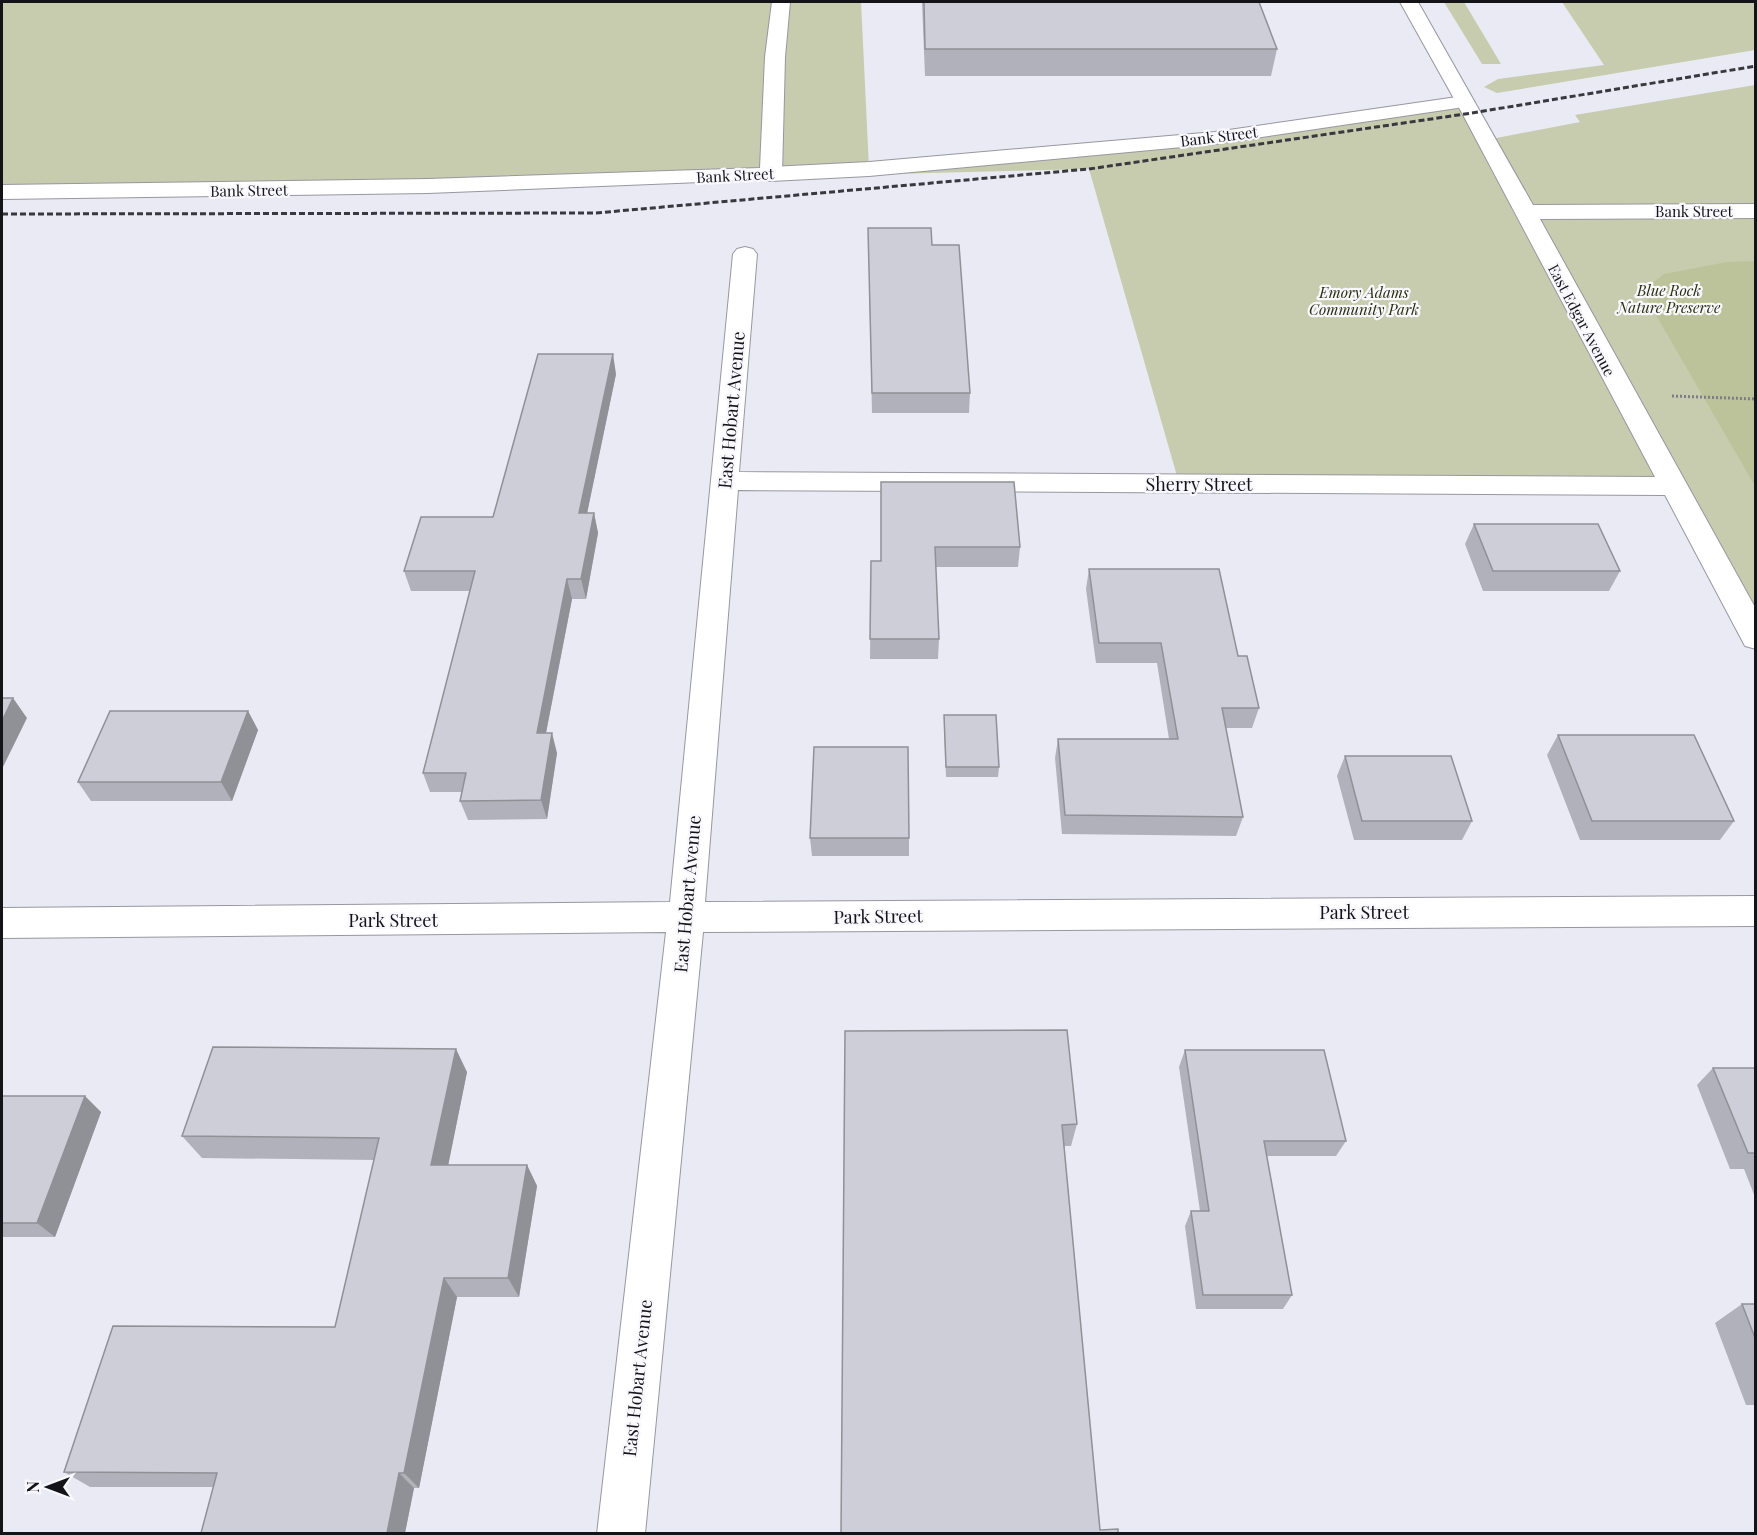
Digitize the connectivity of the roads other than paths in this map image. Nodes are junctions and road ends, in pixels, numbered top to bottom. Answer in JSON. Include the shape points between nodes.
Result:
{"nodes":[{"id":1,"x":781,"y":2,"type":"edge"},
{"id":2,"x":1409,"y":2,"type":"edge"},
{"id":3,"x":1464,"y":102,"type":"junction"},
{"id":4,"x":771,"y":174,"type":"junction"},
{"id":5,"x":2,"y":192,"type":"edge"},
{"id":6,"x":1755,"y":211,"type":"edge"},
{"id":7,"x":1525,"y":212,"type":"junction"},
{"id":8,"x":745,"y":254,"type":"dead end"},
{"id":9,"x":725,"y":481,"type":"junction"},
{"id":10,"x":1673,"y":486,"type":"junction"},
{"id":11,"x":1755,"y":638,"type":"edge"},
{"id":12,"x":1755,"y":911,"type":"edge"},
{"id":13,"x":686,"y":918,"type":"junction"},
{"id":14,"x":2,"y":923,"type":"edge"},
{"id":15,"x":621,"y":1533,"type":"edge"}],
"edges":[{"from":1,"to":4,"type":"street"},
{"from":2,"to":3,"type":"street","name":"East Edgar Avenue"},
{"from":3,"to":4,"type":"street","name":"Bank Street","via":[[1215,138]]},
{"from":3,"to":7,"type":"street","name":"East Edgar Avenue"},
{"from":4,"to":5,"type":"street","name":"Bank Street","via":[[428,186]]},
{"from":6,"to":7,"type":"street","name":"Bank Street"},
{"from":7,"to":10,"type":"street","name":"East Edgar Avenue"},
{"from":8,"to":9,"type":"street","name":"East Hobart Avenue"},
{"from":9,"to":10,"type":"street","name":"Sherry Street"},
{"from":9,"to":13,"type":"street","name":"East Hobart Avenue"},
{"from":10,"to":11,"type":"street","name":"East Edgar Avenue"},
{"from":12,"to":13,"type":"street","name":"Park Street"},
{"from":13,"to":14,"type":"street","name":"Park Street"},
{"from":13,"to":15,"type":"street","name":"East Hobart Avenue"}]}
